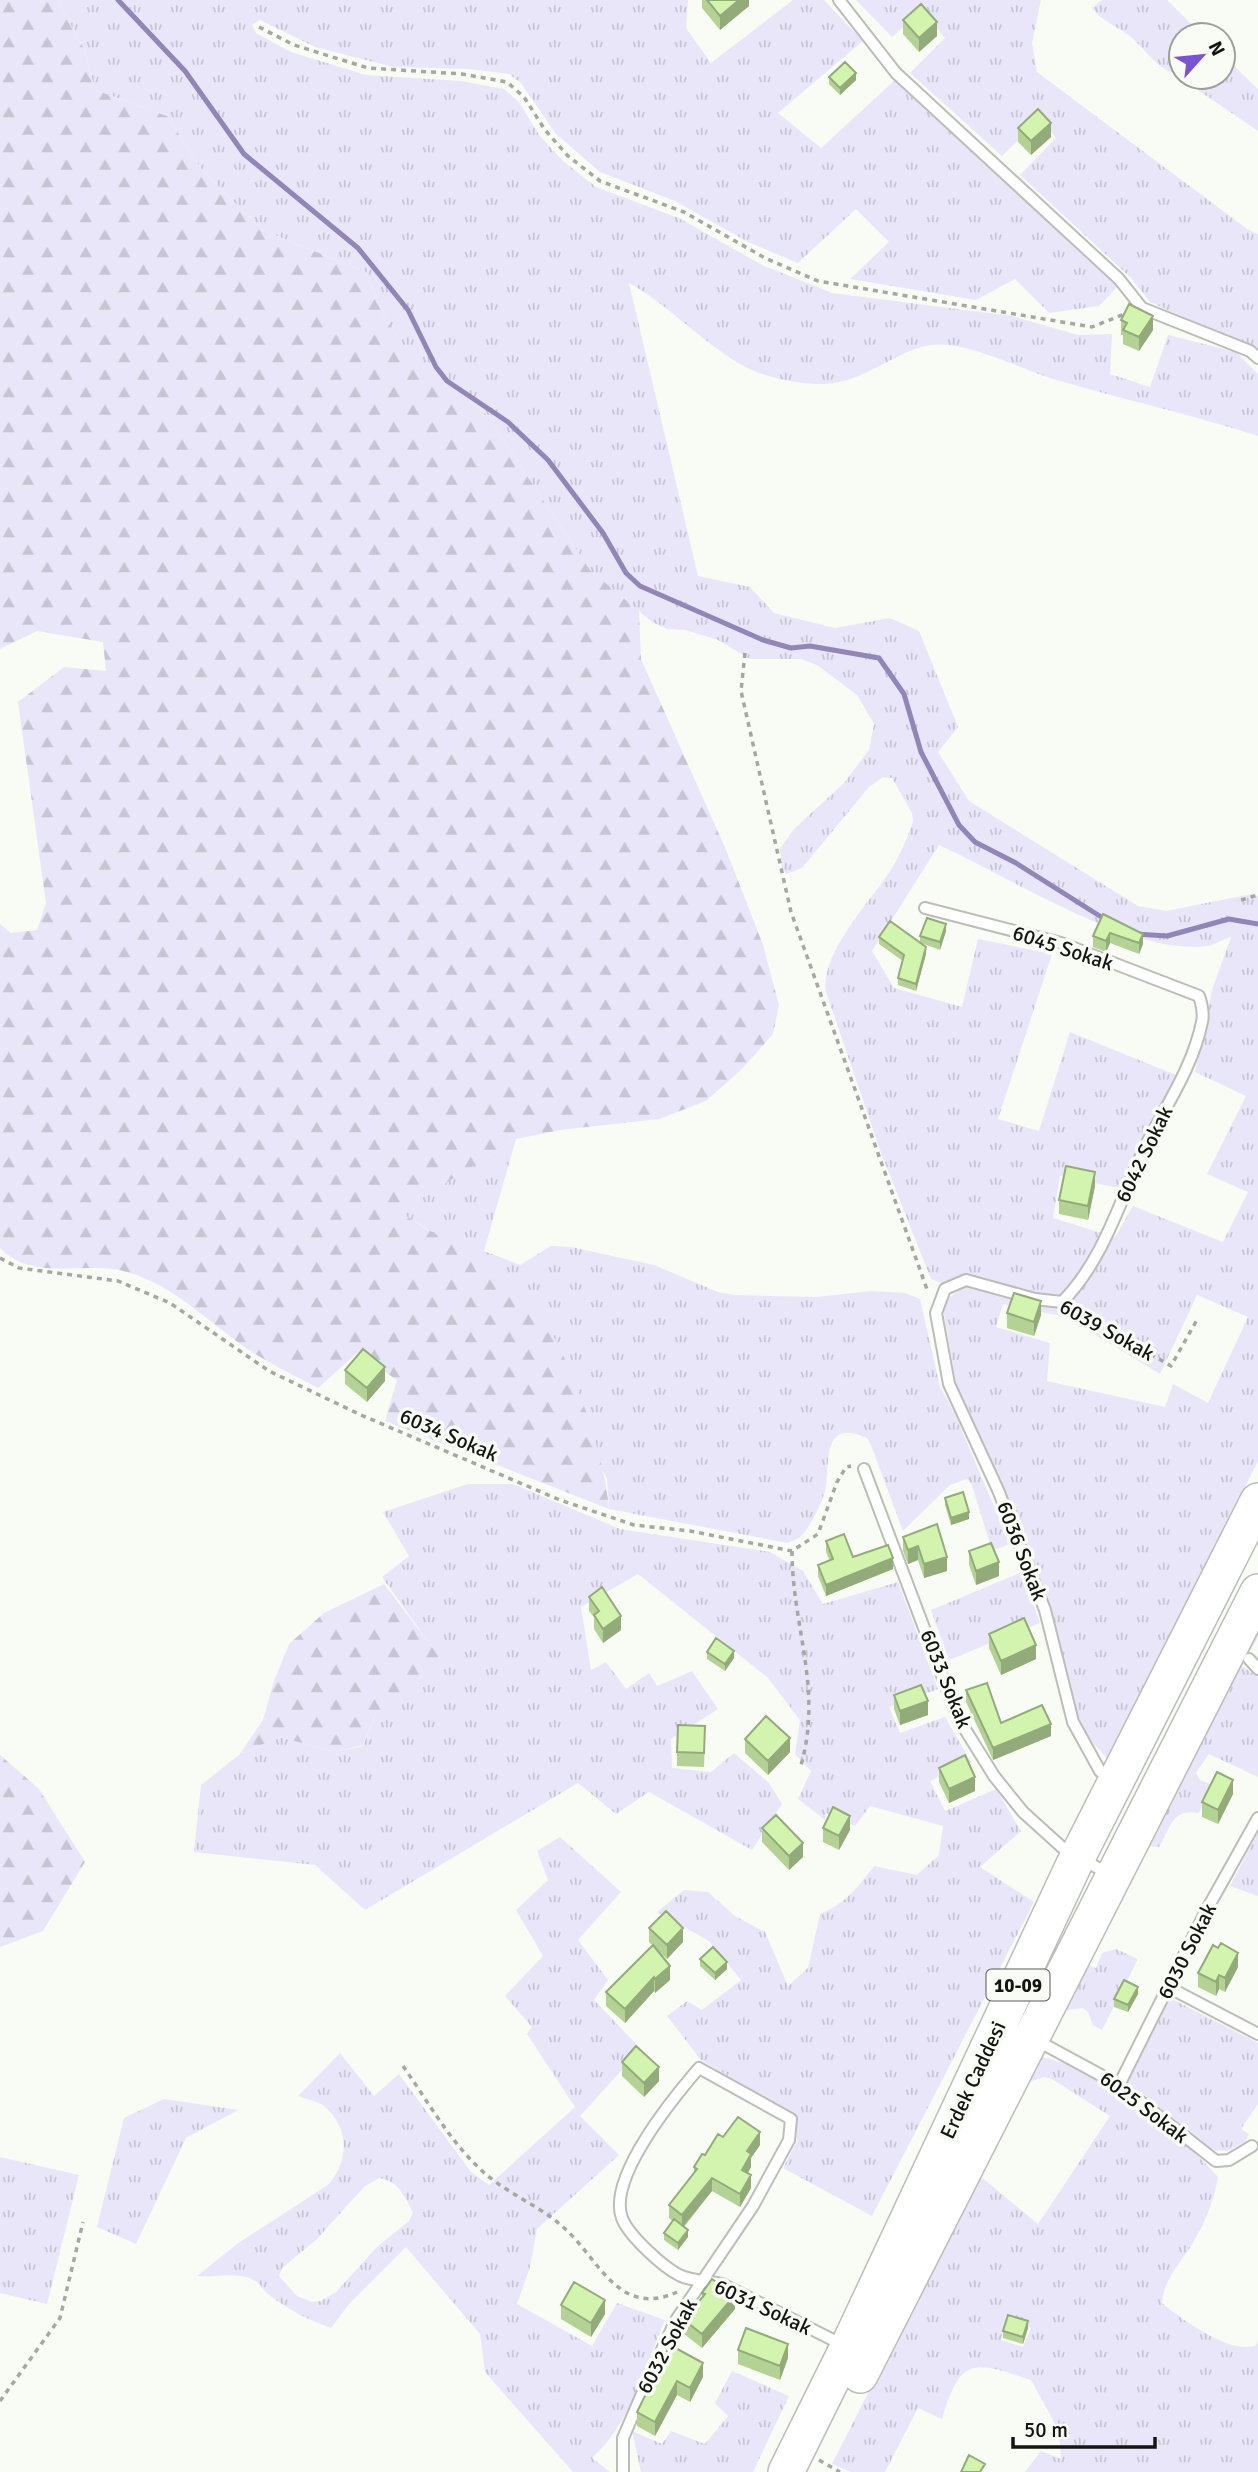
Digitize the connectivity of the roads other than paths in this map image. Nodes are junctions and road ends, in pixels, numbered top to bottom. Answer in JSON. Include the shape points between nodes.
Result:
{"nodes":[{"id":1,"x":839,"y":0,"type":"edge"},
{"id":2,"x":1258,"y":358,"type":"edge"},
{"id":3,"x":925,"y":908,"type":"dead end"},
{"id":4,"x":1199,"y":996,"type":"joint"},
{"id":5,"x":1062,"y":1302,"type":"joint"},
{"id":6,"x":936,"y":1313,"type":"joint"},
{"id":7,"x":864,"y":1469,"type":"road end"},
{"id":8,"x":1258,"y":1501,"type":"edge"},
{"id":9,"x":1258,"y":1592,"type":"edge"},
{"id":10,"x":1249,"y":1659,"type":"dead end"},
{"id":11,"x":1258,"y":1669,"type":"edge"},
{"id":12,"x":1115,"y":1783,"type":"junction"},
{"id":13,"x":1258,"y":1818,"type":"edge"},
{"id":14,"x":1077,"y":1857,"type":"junction"},
{"id":15,"x":1115,"y":1877,"type":"junction"},
{"id":16,"x":1168,"y":1987,"type":"junction"},
{"id":17,"x":1258,"y":2034,"type":"edge"},
{"id":18,"x":1034,"y":2039,"type":"junction"},
{"id":19,"x":699,"y":2068,"type":"joint"},
{"id":20,"x":1119,"y":2085,"type":"junction"},
{"id":21,"x":1252,"y":2146,"type":"dead end"},
{"id":22,"x":704,"y":2279,"type":"junction"},
{"id":23,"x":848,"y":2347,"type":"junction"},
{"id":24,"x":814,"y":2469,"type":"edge"},
{"id":25,"x":622,"y":2472,"type":"edge"}],
"edges":[{"from":1,"to":2,"type":"lane","via":[[896,73],[1119,279],[1142,308]]},
{"from":3,"to":4,"type":"lane","name":"6045 Sokak","via":[[1061,943]]},
{"from":4,"to":5,"type":"lane","name":"6042 Sokak","via":[[1202,1022],[1186,1069],[1092,1265]]},
{"from":5,"to":6,"type":"lane","name":"6039 Sokak","via":[[966,1280],[945,1289]]},
{"from":6,"to":12,"type":"lane","name":"6036 Sokak","via":[[949,1384],[998,1490],[1045,1610],[1073,1722],[1100,1771]]},
{"from":7,"to":14,"type":"lane","name":"6033 Sokak","via":[[958,1718],[1023,1812],[1046,1836]]},
{"from":8,"to":12,"type":"main road","name":"Erdek Caddesi","number":"10-09"},
{"from":9,"to":15,"type":"main road","name":"Erdek Caddesi","number":"10-09"},
{"from":10,"to":11,"type":"lane"},
{"from":12,"to":14,"type":"main road","name":"Erdek Caddesi","number":"10-09"},
{"from":13,"to":16,"type":"lane","name":"6030 Sokak"},
{"from":14,"to":15,"type":"lane","name":"6033 Sokak"},
{"from":14,"to":23,"type":"main road","name":"Erdek Caddesi","number":"10-09"},
{"from":15,"to":18,"type":"main road","name":"Erdek Caddesi","number":"10-09"},
{"from":16,"to":17,"type":"lane"},
{"from":16,"to":20,"type":"lane","name":"6030 Sokak"},
{"from":18,"to":20,"type":"lane","name":"6025 Sokak"},
{"from":18,"to":24,"type":"main road","name":"Erdek Caddesi","number":"10-09"},
{"from":19,"to":22,"type":"lane","name":"6031 Sokak","via":[[657,2122],[625,2178],[620,2204],[622,2220],[653,2255],[681,2277]]},
{"from":19,"to":22,"type":"lane","name":"6032 Sokak","via":[[791,2119],[789,2140],[753,2206]]},
{"from":20,"to":21,"type":"lane","name":"6025 Sokak","via":[[1216,2161],[1230,2160]]},
{"from":22,"to":23,"type":"lane","name":"6031 Sokak"},
{"from":22,"to":25,"type":"lane","name":"6032 Sokak","via":[[676,2320],[626,2428]]},
{"from":23,"to":24,"type":"main road","name":"Erdek Caddesi","number":"10-09"}]}
